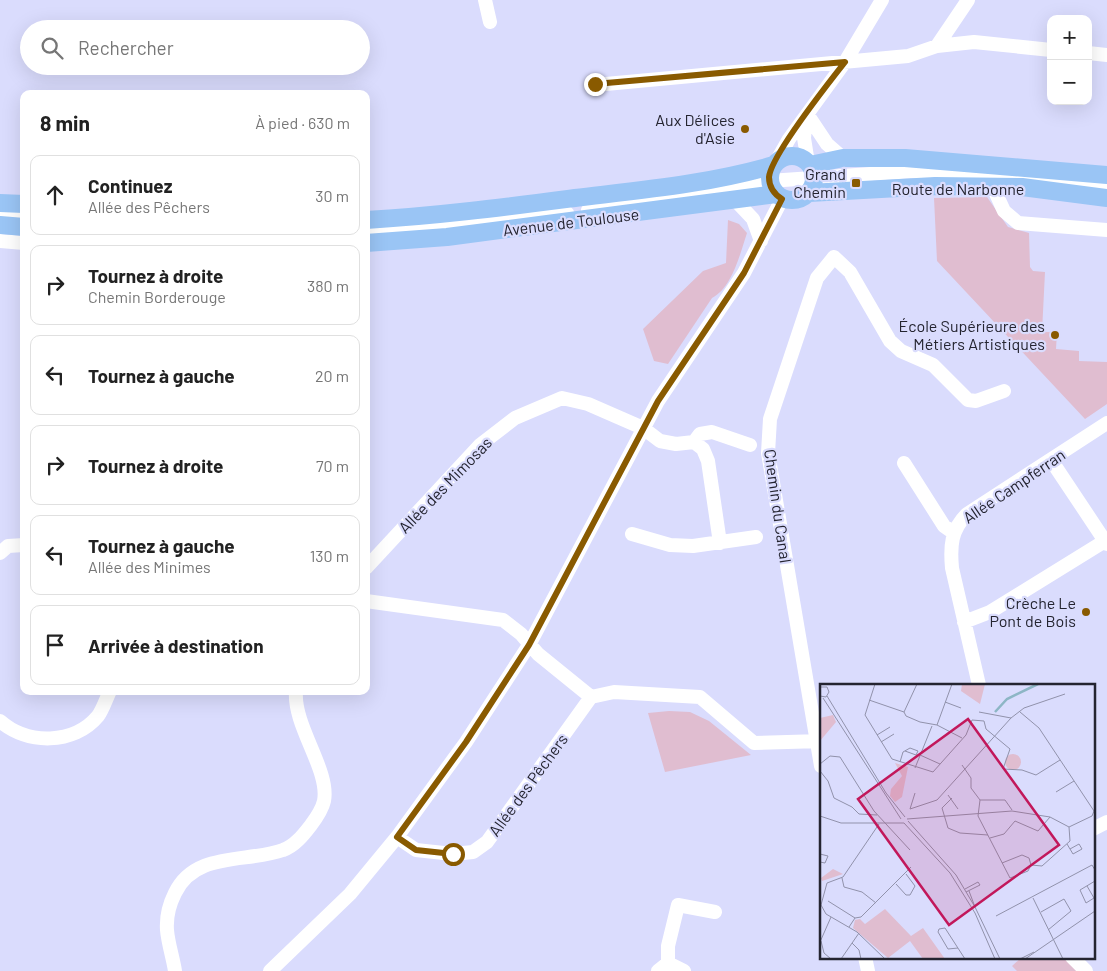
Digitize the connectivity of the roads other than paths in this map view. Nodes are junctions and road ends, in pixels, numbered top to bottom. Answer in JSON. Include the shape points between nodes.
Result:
{"nodes":[{"id":1,"x":485,"y":0,"type":"edge"},
{"id":2,"x":871,"y":0,"type":"edge"},
{"id":3,"x":882,"y":0,"type":"edge"},
{"id":4,"x":968,"y":0,"type":"edge"},
{"id":5,"x":874,"y":14,"type":"junction"},
{"id":6,"x":490,"y":22,"type":"dead end"},
{"id":7,"x":937,"y":46,"type":"junction"},
{"id":8,"x":1047,"y":50,"type":"edge"},
{"id":9,"x":1092,"y":53,"type":"edge"},
{"id":10,"x":1107,"y":55,"type":"edge"},
{"id":11,"x":845,"y":62,"type":"junction"},
{"id":12,"x":595,"y":84,"type":"dead end"},
{"id":13,"x":807,"y":114,"type":"junction"},
{"id":14,"x":843,"y":158,"type":"junction"},
{"id":15,"x":810,"y":175,"type":"junction"},
{"id":16,"x":1107,"y":175,"type":"edge"},
{"id":17,"x":775,"y":180,"type":"junction"},
{"id":18,"x":992,"y":187,"type":"junction"},
{"id":19,"x":1107,"y":188,"type":"edge"},
{"id":20,"x":1107,"y":198,"type":"edge"},
{"id":21,"x":734,"y":200,"type":"junction"},
{"id":22,"x":0,"y":203,"type":"edge"},
{"id":23,"x":20,"y":204,"type":"edge"},
{"id":24,"x":0,"y":215,"type":"edge"},
{"id":25,"x":20,"y":218,"type":"edge"},
{"id":26,"x":370,"y":220,"type":"edge"},
{"id":27,"x":0,"y":225,"type":"edge"},
{"id":28,"x":20,"y":227,"type":"edge"},
{"id":29,"x":1107,"y":230,"type":"edge"},
{"id":30,"x":370,"y":231,"type":"edge"},
{"id":31,"x":0,"y":241,"type":"edge"},
{"id":32,"x":761,"y":241,"type":"junction"},
{"id":33,"x":370,"y":242,"type":"edge"},
{"id":34,"x":20,"y":243,"type":"edge"},
{"id":35,"x":1004,"y":391,"type":"dead end"},
{"id":36,"x":1107,"y":423,"type":"edge"},
{"id":37,"x":643,"y":428,"type":"junction"},
{"id":38,"x":694,"y":442,"type":"junction"},
{"id":39,"x":750,"y":445,"type":"dead end"},
{"id":40,"x":1050,"y":460,"type":"junction"},
{"id":41,"x":904,"y":463,"type":"dead end"},
{"id":42,"x":954,"y":532,"type":"junction"},
{"id":43,"x":632,"y":534,"type":"dead end"},
{"id":44,"x":756,"y":537,"type":"dead end"},
{"id":45,"x":1106,"y":542,"type":"edge"},
{"id":46,"x":720,"y":543,"type":"junction"},
{"id":47,"x":20,"y":545,"type":"edge"},
{"id":48,"x":0,"y":553,"type":"edge"},
{"id":49,"x":370,"y":564,"type":"edge"},
{"id":50,"x":370,"y":601,"type":"edge"},
{"id":51,"x":964,"y":622,"type":"junction"},
{"id":52,"x":529,"y":645,"type":"junction"},
{"id":53,"x":979,"y":684,"type":"edge"},
{"id":54,"x":108,"y":695,"type":"edge"},
{"id":55,"x":296,"y":695,"type":"edge"},
{"id":56,"x":591,"y":697,"type":"junction"},
{"id":57,"x":0,"y":723,"type":"edge"},
{"id":58,"x":818,"y":741,"type":"edge"},
{"id":59,"x":820,"y":758,"type":"edge"},
{"id":60,"x":1107,"y":822,"type":"edge"},
{"id":61,"x":1094,"y":828,"type":"edge"},
{"id":62,"x":397,"y":837,"type":"junction"},
{"id":63,"x":715,"y":912,"type":"dead end"},
{"id":64,"x":864,"y":958,"type":"edge"},
{"id":65,"x":1073,"y":958,"type":"edge"},
{"id":66,"x":663,"y":967,"type":"edge"},
{"id":67,"x":175,"y":971,"type":"edge"},
{"id":68,"x":270,"y":971,"type":"edge"},
{"id":69,"x":684,"y":971,"type":"edge"},
{"id":70,"x":868,"y":971,"type":"edge"},
{"id":71,"x":1086,"y":971,"type":"edge"}],
"edges":[{"from":1,"to":6,"type":"street"},
{"from":2,"to":5,"type":"street"},
{"from":3,"to":5,"type":"street"},
{"from":4,"to":7,"type":"street"},
{"from":5,"to":11,"type":"street"},
{"from":7,"to":8,"type":"street","via":[[974,42]]},
{"from":7,"to":11,"type":"street","via":[[908,56]]},
{"from":9,"to":10,"type":"street"},
{"from":11,"to":12,"type":"street"},
{"from":11,"to":13,"type":"street"},
{"from":13,"to":14,"type":"street","via":[[827,144]]},
{"from":13,"to":15,"type":"street","via":[[804,138]]},
{"from":13,"to":17,"type":"street"},
{"from":14,"to":15,"type":"main road","name":"Route de Narbonne"},
{"from":14,"to":16,"type":"main road","name":"Route de Narbonne","via":[[904,158]]},
{"from":15,"to":17,"type":"main road","via":[[796,200]]},
{"from":15,"to":17,"type":"main road","via":[[803,158],[791,156]]},
{"from":15,"to":18,"type":"main road","name":"Route de Narbonne","via":[[935,186]]},
{"from":15,"to":19,"type":"street","via":[[914,171]]},
{"from":17,"to":21,"type":"main road","name":"Avenue de Toulouse"},
{"from":17,"to":26,"type":"main road","name":"Avenue de Toulouse","via":[[743,174],[650,189]]},
{"from":17,"to":30,"type":"street","via":[[585,211],[434,228]]},
{"from":17,"to":32,"type":"street"},
{"from":18,"to":20,"type":"main road","name":"Route de Narbonne"},
{"from":18,"to":29,"type":"street","via":[[1004,212],[1018,223]]},
{"from":21,"to":32,"type":"street","via":[[753,219]]},
{"from":21,"to":33,"type":"main road","name":"Avenue de Toulouse","via":[[447,237]]},
{"from":22,"to":23,"type":"main road"},
{"from":24,"to":25,"type":"street"},
{"from":27,"to":28,"type":"main road"},
{"from":31,"to":34,"type":"street"},
{"from":32,"to":37,"type":"street","via":[[744,273],[663,392]]},
{"from":35,"to":58,"type":"street","name":"Chemin du Canal","via":[[976,401],[968,400],[933,364],[901,352],[890,341],[850,272],[834,257],[817,278],[770,419],[768,453]]},
{"from":36,"to":40,"type":"street","name":"Allée Campferran"},
{"from":37,"to":38,"type":"street","name":"Allée des Mimosas","via":[[660,440],[676,444]]},
{"from":37,"to":49,"type":"street","name":"Allée des Mimosas","via":[[588,404],[562,398],[515,418],[480,445]]},
{"from":37,"to":52,"type":"street"},
{"from":38,"to":39,"type":"street","via":[[700,434],[712,432]]},
{"from":38,"to":46,"type":"street","via":[[703,449],[708,461]]},
{"from":40,"to":42,"type":"street","name":"Allée Campferran","via":[[967,514]]},
{"from":40,"to":45,"type":"street"},
{"from":41,"to":42,"type":"street","via":[[944,526]]},
{"from":42,"to":51,"type":"street","name":"Allée Campferran","via":[[951,558]]},
{"from":43,"to":46,"type":"street","via":[[670,545]]},
{"from":44,"to":46,"type":"street"},
{"from":45,"to":51,"type":"street","via":[[990,612]]},
{"from":47,"to":48,"type":"street","via":[[8,546]]},
{"from":50,"to":52,"type":"street","via":[[503,620]]},
{"from":51,"to":53,"type":"street","name":"Allée Campferran"},
{"from":52,"to":56,"type":"street"},
{"from":52,"to":62,"type":"street","via":[[466,742]]},
{"from":54,"to":57,"type":"street","via":[[98,716],[76,734],[55,738],[28,737]]},
{"from":55,"to":67,"type":"street","via":[[299,716],[324,784],[320,813],[302,837],[285,850],[214,862],[193,870],[178,886],[168,906],[167,930]]},
{"from":56,"to":58,"type":"street","via":[[614,692],[700,697],[754,743]]},
{"from":56,"to":62,"type":"street","name":"Allée des Pêchers","via":[[487,842],[473,852],[453,854],[416,850]]},
{"from":58,"to":59,"type":"street","name":"Chemin du Canal"},
{"from":60,"to":61,"type":"street"},
{"from":62,"to":68,"type":"street","via":[[350,894]]},
{"from":63,"to":66,"type":"street","via":[[678,905]]},
{"from":64,"to":70,"type":"street"},
{"from":65,"to":71,"type":"street"},
{"from":66,"to":69,"type":"street"}]}
